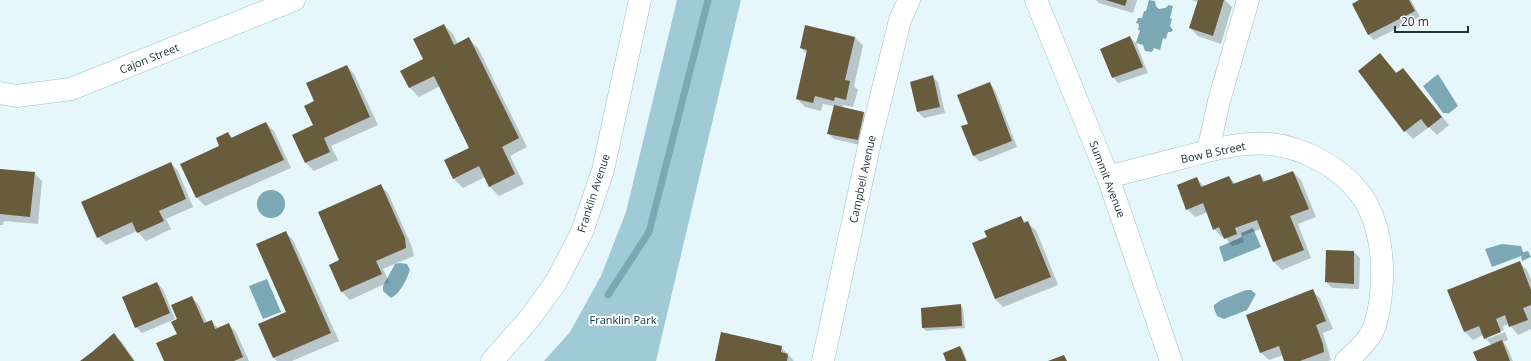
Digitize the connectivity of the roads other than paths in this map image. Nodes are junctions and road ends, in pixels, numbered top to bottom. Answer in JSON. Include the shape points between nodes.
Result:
{"nodes":[{"id":1,"x":294,"y":0,"type":"edge"},
{"id":2,"x":640,"y":0,"type":"edge"},
{"id":3,"x":909,"y":0,"type":"edge"},
{"id":4,"x":1036,"y":0,"type":"edge"},
{"id":5,"x":1248,"y":0,"type":"edge"},
{"id":6,"x":0,"y":93,"type":"edge"},
{"id":7,"x":1208,"y":151,"type":"junction"},
{"id":8,"x":1108,"y":177,"type":"junction"},
{"id":9,"x":492,"y":361,"type":"edge"},
{"id":10,"x":823,"y":361,"type":"edge"},
{"id":11,"x":1171,"y":361,"type":"edge"},
{"id":12,"x":1346,"y":361,"type":"edge"}],
"edges":[{"from":1,"to":6,"type":"street","name":"Cajon Street","via":[[71,89],[17,96]]},
{"from":2,"to":9,"type":"street","name":"Franklin Avenue","via":[[603,170],[582,232],[556,282],[530,318]]},
{"from":3,"to":10,"type":"street","name":"Campbell Avenue","via":[[900,20],[870,142]]},
{"from":4,"to":8,"type":"street","name":"Summit Avenue"},
{"from":5,"to":7,"type":"street"},
{"from":7,"to":8,"type":"street","name":"Bow B Street"},
{"from":7,"to":12,"type":"street","name":"Bow B Street","via":[[1241,144],[1271,144],[1299,150],[1322,160],[1359,192],[1370,211],[1377,234],[1382,252],[1383,275],[1378,316],[1370,336]]},
{"from":8,"to":11,"type":"street","name":"Summit Avenue"}]}
